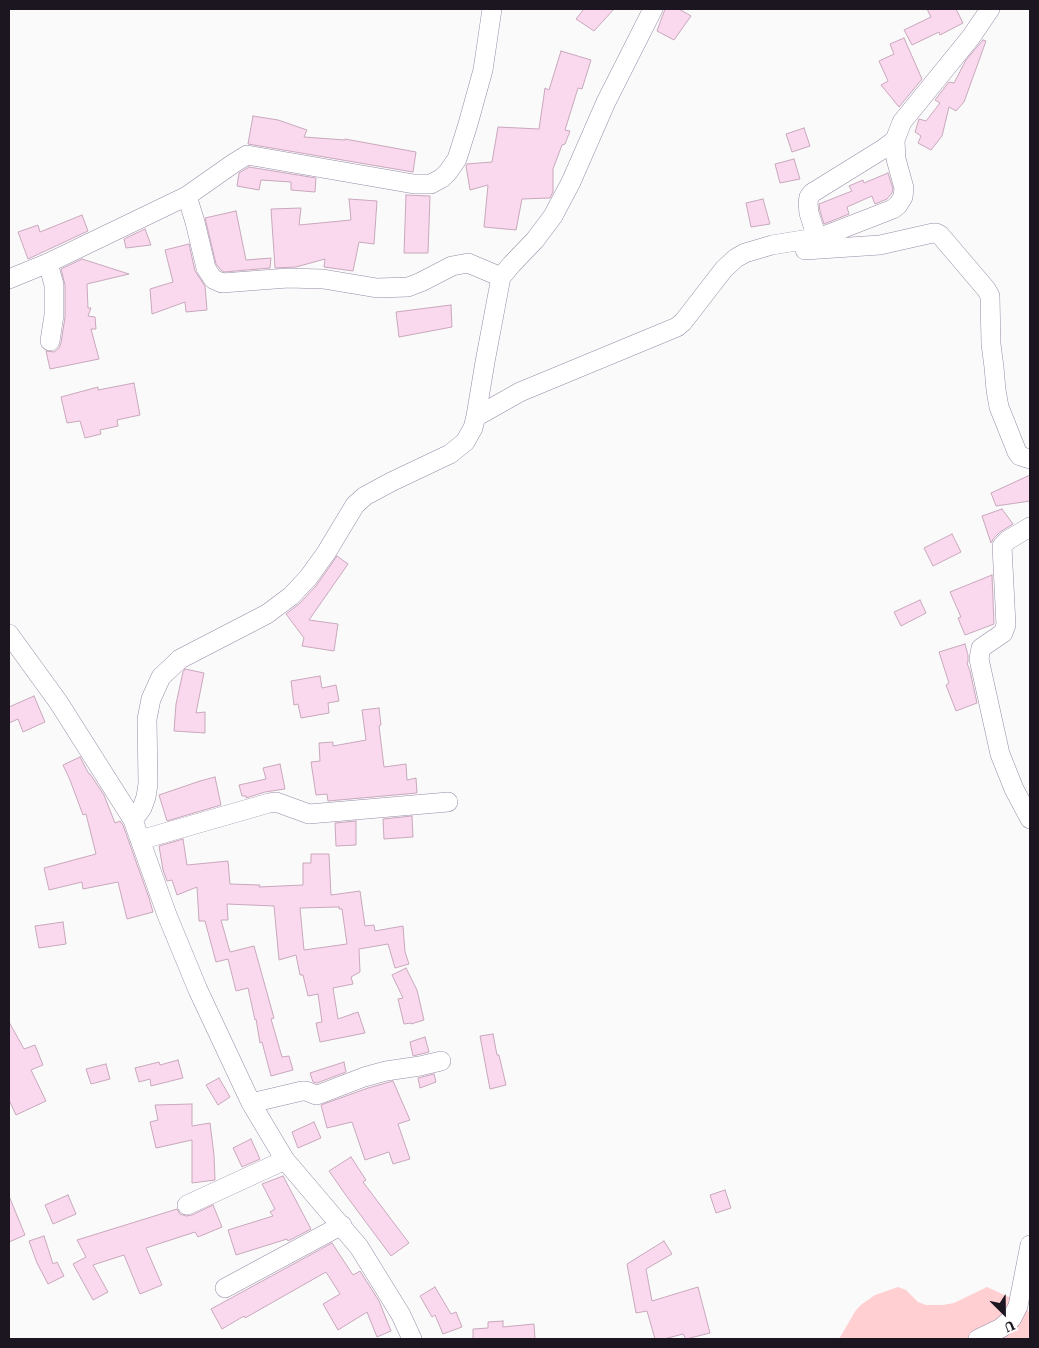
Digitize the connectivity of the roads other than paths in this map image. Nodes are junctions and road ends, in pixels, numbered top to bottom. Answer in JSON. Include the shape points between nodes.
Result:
{"nodes":[{"id":1,"x":492,"y":9,"type":"edge"},
{"id":2,"x":653,"y":9,"type":"edge"},
{"id":3,"x":990,"y":9,"type":"edge"},
{"id":4,"x":895,"y":140,"type":"junction"},
{"id":5,"x":187,"y":196,"type":"junction"},
{"id":6,"x":817,"y":238,"type":"junction"},
{"id":7,"x":730,"y":263,"type":"junction"},
{"id":8,"x":48,"y":264,"type":"junction"},
{"id":9,"x":501,"y":278,"type":"junction"},
{"id":10,"x":9,"y":280,"type":"edge"},
{"id":11,"x":50,"y":341,"type":"dead end"},
{"id":12,"x":476,"y":416,"type":"junction"},
{"id":13,"x":1030,"y":459,"type":"edge"},
{"id":14,"x":1030,"y":527,"type":"edge"},
{"id":15,"x":9,"y":634,"type":"edge"},
{"id":16,"x":448,"y":802,"type":"dead end"},
{"id":17,"x":1030,"y":819,"type":"edge"},
{"id":18,"x":133,"y":820,"type":"junction"},
{"id":19,"x":140,"y":840,"type":"junction"},
{"id":20,"x":441,"y":1061,"type":"dead end"},
{"id":21,"x":251,"y":1103,"type":"junction"},
{"id":22,"x":285,"y":1160,"type":"junction"},
{"id":23,"x":187,"y":1205,"type":"dead end"},
{"id":24,"x":342,"y":1225,"type":"junction"},
{"id":25,"x":1030,"y":1245,"type":"edge"},
{"id":26,"x":225,"y":1288,"type":"dead end"},
{"id":27,"x":412,"y":1339,"type":"edge"},
{"id":28,"x":978,"y":1339,"type":"edge"}],
"edges":[{"from":1,"to":5,"type":"street","via":[[482,70],[468,124],[457,159],[442,178],[431,184],[414,184],[247,156]]},
{"from":2,"to":9,"type":"street","via":[[553,216]]},
{"from":3,"to":4,"type":"street","via":[[902,122]]},
{"from":4,"to":6,"type":"street","via":[[808,197]]},
{"from":4,"to":6,"type":"street","via":[[896,159],[904,188],[898,205]]},
{"from":5,"to":8,"type":"street"},
{"from":5,"to":9,"type":"street","via":[[206,268],[213,279],[222,283],[288,278],[323,279],[377,288],[408,287],[452,266],[468,263]]},
{"from":6,"to":7,"type":"street","via":[[772,245],[745,253]]},
{"from":7,"to":12,"type":"street","via":[[678,327],[520,392]]},
{"from":7,"to":13,"type":"street","via":[[807,250],[880,245],[932,233],[940,235],[990,296],[991,344],[999,408],[1017,452]]},
{"from":8,"to":10,"type":"street"},
{"from":8,"to":11,"type":"street","via":[[54,285]]},
{"from":9,"to":12,"type":"street"},
{"from":12,"to":18,"type":"street","via":[[465,442],[450,454],[391,482],[355,505],[326,553],[291,596],[267,614],[180,658],[161,677],[151,699],[147,719],[146,798]]},
{"from":14,"to":17,"type":"street","via":[[1002,546],[1006,625],[1003,633],[981,648],[979,659],[1000,754]]},
{"from":15,"to":18,"type":"street","via":[[60,703]]},
{"from":16,"to":19,"type":"street","via":[[309,814],[276,802]]},
{"from":18,"to":19,"type":"street"},
{"from":19,"to":21,"type":"street","via":[[198,990]]},
{"from":20,"to":21,"type":"street","via":[[386,1071],[316,1095],[302,1091]]},
{"from":21,"to":22,"type":"street"},
{"from":22,"to":23,"type":"street"},
{"from":22,"to":24,"type":"street"},
{"from":24,"to":26,"type":"street"},
{"from":24,"to":27,"type":"street","via":[[401,1315]]},
{"from":25,"to":28,"type":"street","via":[[1018,1306],[1012,1318],[1001,1328]]}]}
